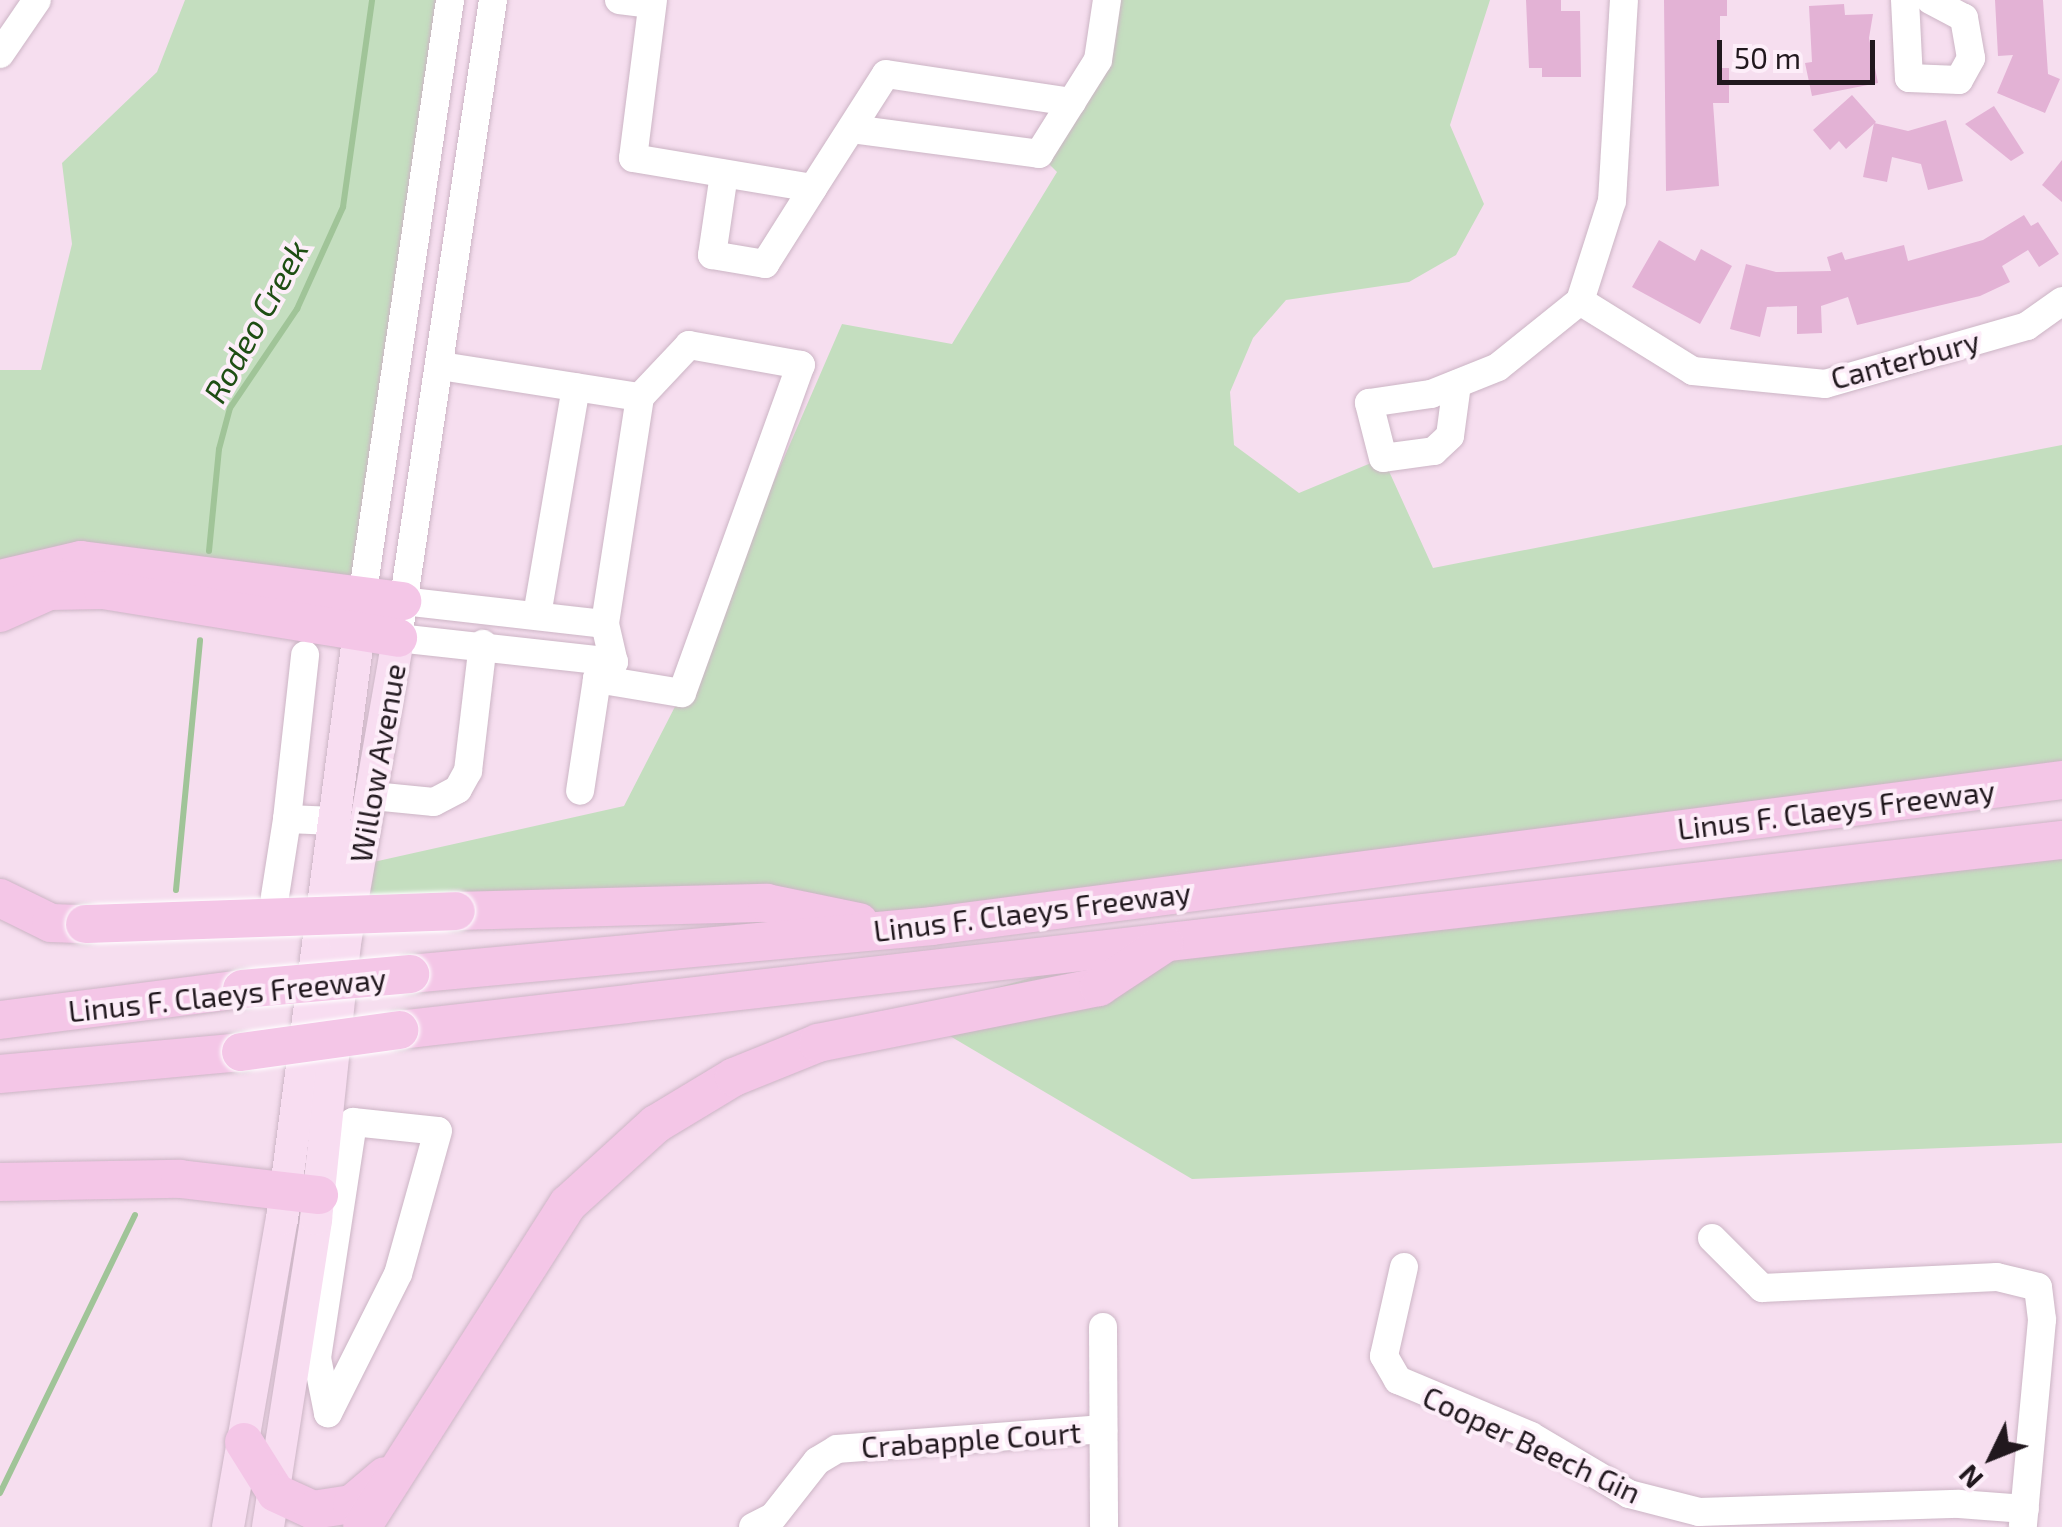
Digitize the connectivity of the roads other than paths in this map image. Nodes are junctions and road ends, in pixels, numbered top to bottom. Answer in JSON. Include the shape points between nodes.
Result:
{"nodes":[{"id":1,"x":37,"y":0,"type":"edge"},
{"id":2,"x":450,"y":0,"type":"edge"},
{"id":3,"x":493,"y":0,"type":"edge"},
{"id":4,"x":620,"y":0,"type":"edge"},
{"id":5,"x":1107,"y":0,"type":"edge"},
{"id":6,"x":1624,"y":0,"type":"edge"},
{"id":7,"x":1905,"y":0,"type":"edge"},
{"id":8,"x":1930,"y":0,"type":"edge"},
{"id":9,"x":653,"y":2,"type":"edge"},
{"id":10,"x":0,"y":54,"type":"edge"},
{"id":11,"x":1072,"y":102,"type":"junction"},
{"id":12,"x":852,"y":129,"type":"junction"},
{"id":13,"x":724,"y":174,"type":"junction"},
{"id":14,"x":812,"y":188,"type":"junction"},
{"id":15,"x":2062,"y":300,"type":"edge"},
{"id":16,"x":1580,"y":301,"type":"junction"},
{"id":17,"x":440,"y":366,"type":"junction"},
{"id":18,"x":1457,"y":384,"type":"dead end"},
{"id":19,"x":576,"y":387,"type":"junction"},
{"id":20,"x":640,"y":397,"type":"junction"},
{"id":21,"x":0,"y":579,"type":"edge"},
{"id":22,"x":360,"y":613,"type":"junction"},
{"id":23,"x":0,"y":614,"type":"edge"},
{"id":24,"x":537,"y":615,"type":"junction"},
{"id":25,"x":400,"y":620,"type":"junction"},
{"id":26,"x":605,"y":624,"type":"junction"},
{"id":27,"x":483,"y":644,"type":"junction"},
{"id":28,"x":306,"y":655,"type":"dead end"},
{"id":29,"x":606,"y":671,"type":"junction"},
{"id":30,"x":2062,"y":780,"type":"edge"},
{"id":31,"x":580,"y":790,"type":"dead end"},
{"id":32,"x":373,"y":796,"type":"junction"},
{"id":33,"x":287,"y":819,"type":"junction"},
{"id":34,"x":335,"y":821,"type":"junction"},
{"id":35,"x":2062,"y":840,"type":"edge"},
{"id":36,"x":274,"y":896,"type":"dead end"},
{"id":37,"x":0,"y":898,"type":"edge"},
{"id":38,"x":880,"y":929,"type":"junction"},
{"id":39,"x":1170,"y":940,"type":"junction"},
{"id":40,"x":0,"y":1020,"type":"edge"},
{"id":41,"x":0,"y":1074,"type":"edge"},
{"id":42,"x":0,"y":1182,"type":"edge"},
{"id":43,"x":302,"y":1193,"type":"junction"},
{"id":44,"x":1712,"y":1238,"type":"dead end"},
{"id":45,"x":1404,"y":1268,"type":"dead end"},
{"id":46,"x":1104,"y":1327,"type":"dead end"},
{"id":47,"x":252,"y":1403,"type":"junction"},
{"id":48,"x":287,"y":1407,"type":"junction"},
{"id":49,"x":328,"y":1413,"type":"junction"},
{"id":50,"x":1102,"y":1429,"type":"junction"},
{"id":51,"x":244,"y":1442,"type":"junction"},
{"id":52,"x":402,"y":1462,"type":"junction"},
{"id":53,"x":272,"y":1510,"type":"edge"},
{"id":54,"x":2024,"y":1518,"type":"edge"},
{"id":55,"x":228,"y":1527,"type":"edge"},
{"id":56,"x":362,"y":1527,"type":"edge"},
{"id":57,"x":753,"y":1527,"type":"edge"},
{"id":58,"x":1104,"y":1527,"type":"edge"}],
"edges":[{"from":1,"to":10,"type":"street"},
{"from":2,"to":22,"type":"street","name":"Willow Avenue"},
{"from":3,"to":17,"type":"street","name":"Willow Avenue"},
{"from":4,"to":9,"type":"street"},
{"from":5,"to":11,"type":"street","via":[[1098,60]]},
{"from":6,"to":16,"type":"street","via":[[1612,201]]},
{"from":7,"to":8,"type":"street","via":[[1910,78],[1959,80],[1971,58],[1964,18]]},
{"from":9,"to":13,"type":"street","via":[[633,158]]},
{"from":11,"to":12,"type":"street","via":[[1039,154]]},
{"from":11,"to":12,"type":"street","via":[[886,74]]},
{"from":12,"to":14,"type":"street"},
{"from":13,"to":14,"type":"street"},
{"from":13,"to":14,"type":"street","via":[[712,255],[765,264]]},
{"from":15,"to":16,"type":"street","name":"Canterbury","via":[[2027,326],[1825,384],[1693,371]]},
{"from":16,"to":18,"type":"street","via":[[1498,367]]},
{"from":17,"to":19,"type":"street"},
{"from":17,"to":25,"type":"street","name":"Willow Avenue"},
{"from":19,"to":20,"type":"street"},
{"from":19,"to":24,"type":"street"},
{"from":20,"to":26,"type":"street"},
{"from":20,"to":29,"type":"street","via":[[689,345],[801,365],[682,694]]},
{"from":21,"to":22,"type":"highway","via":[[81,560]]},
{"from":22,"to":23,"type":"highway","via":[[103,590],[50,591]]},
{"from":22,"to":25,"type":"highway"},
{"from":22,"to":34,"type":"main road","name":"Willow Avenue"},
{"from":24,"to":25,"type":"street"},
{"from":24,"to":26,"type":"street"},
{"from":25,"to":27,"type":"street"},
{"from":25,"to":32,"type":"main road","name":"Willow Avenue"},
{"from":26,"to":29,"type":"street"},
{"from":27,"to":29,"type":"street"},
{"from":27,"to":32,"type":"street","via":[[468,771],[458,789],[434,802]]},
{"from":28,"to":33,"type":"street"},
{"from":29,"to":31,"type":"street"},
{"from":30,"to":38,"type":"highway","name":"Linus F. Claeys Freeway"},
{"from":32,"to":43,"type":"main road","name":"Willow Avenue"},
{"from":33,"to":34,"type":"street"},
{"from":33,"to":36,"type":"street"},
{"from":34,"to":43,"type":"main road","name":"Willow Avenue"},
{"from":35,"to":39,"type":"highway","name":"Linus F. Claeys Freeway"},
{"from":37,"to":38,"type":"highway","bridge":true,"via":[[51,923],[767,903]]},
{"from":38,"to":40,"type":"highway","name":"Linus F. Claeys Freeway","bridge":true},
{"from":39,"to":41,"type":"highway","name":"Linus F. Claeys Freeway","bridge":true,"via":[[241,1052]]},
{"from":39,"to":52,"type":"highway","via":[[1100,987],[818,1042],[734,1078],[656,1124],[568,1204]]},
{"from":42,"to":43,"type":"highway","via":[[180,1179]]},
{"from":43,"to":47,"type":"main road","name":"Willow Avenue"},
{"from":43,"to":48,"type":"main road","name":"Willow Avenue"},
{"from":44,"to":54,"type":"street","via":[[1762,1288],[1997,1277],[2038,1287],[2042,1320]]},
{"from":45,"to":54,"type":"street","name":"Cooper Beech Gin","via":[[1384,1356],[1398,1380],[1531,1436],[1629,1494],[1699,1512],[1959,1504]]},
{"from":46,"to":50,"type":"street"},
{"from":47,"to":48,"type":"street"},
{"from":47,"to":51,"type":"main road","name":"Willow Avenue"},
{"from":48,"to":49,"type":"street"},
{"from":48,"to":53,"type":"main road","name":"Willow Avenue"},
{"from":49,"to":49,"type":"street","via":[[398,1274],[438,1131],[353,1122],[318,1358]]},
{"from":50,"to":57,"type":"street","name":"Crabapple Court","via":[[837,1448],[818,1461],[772,1518]]},
{"from":50,"to":58,"type":"street"},
{"from":51,"to":53,"type":"highway"},
{"from":51,"to":55,"type":"main road","name":"Willow Avenue"},
{"from":52,"to":53,"type":"highway","via":[[352,1504]]},
{"from":52,"to":56,"type":"highway"}]}
